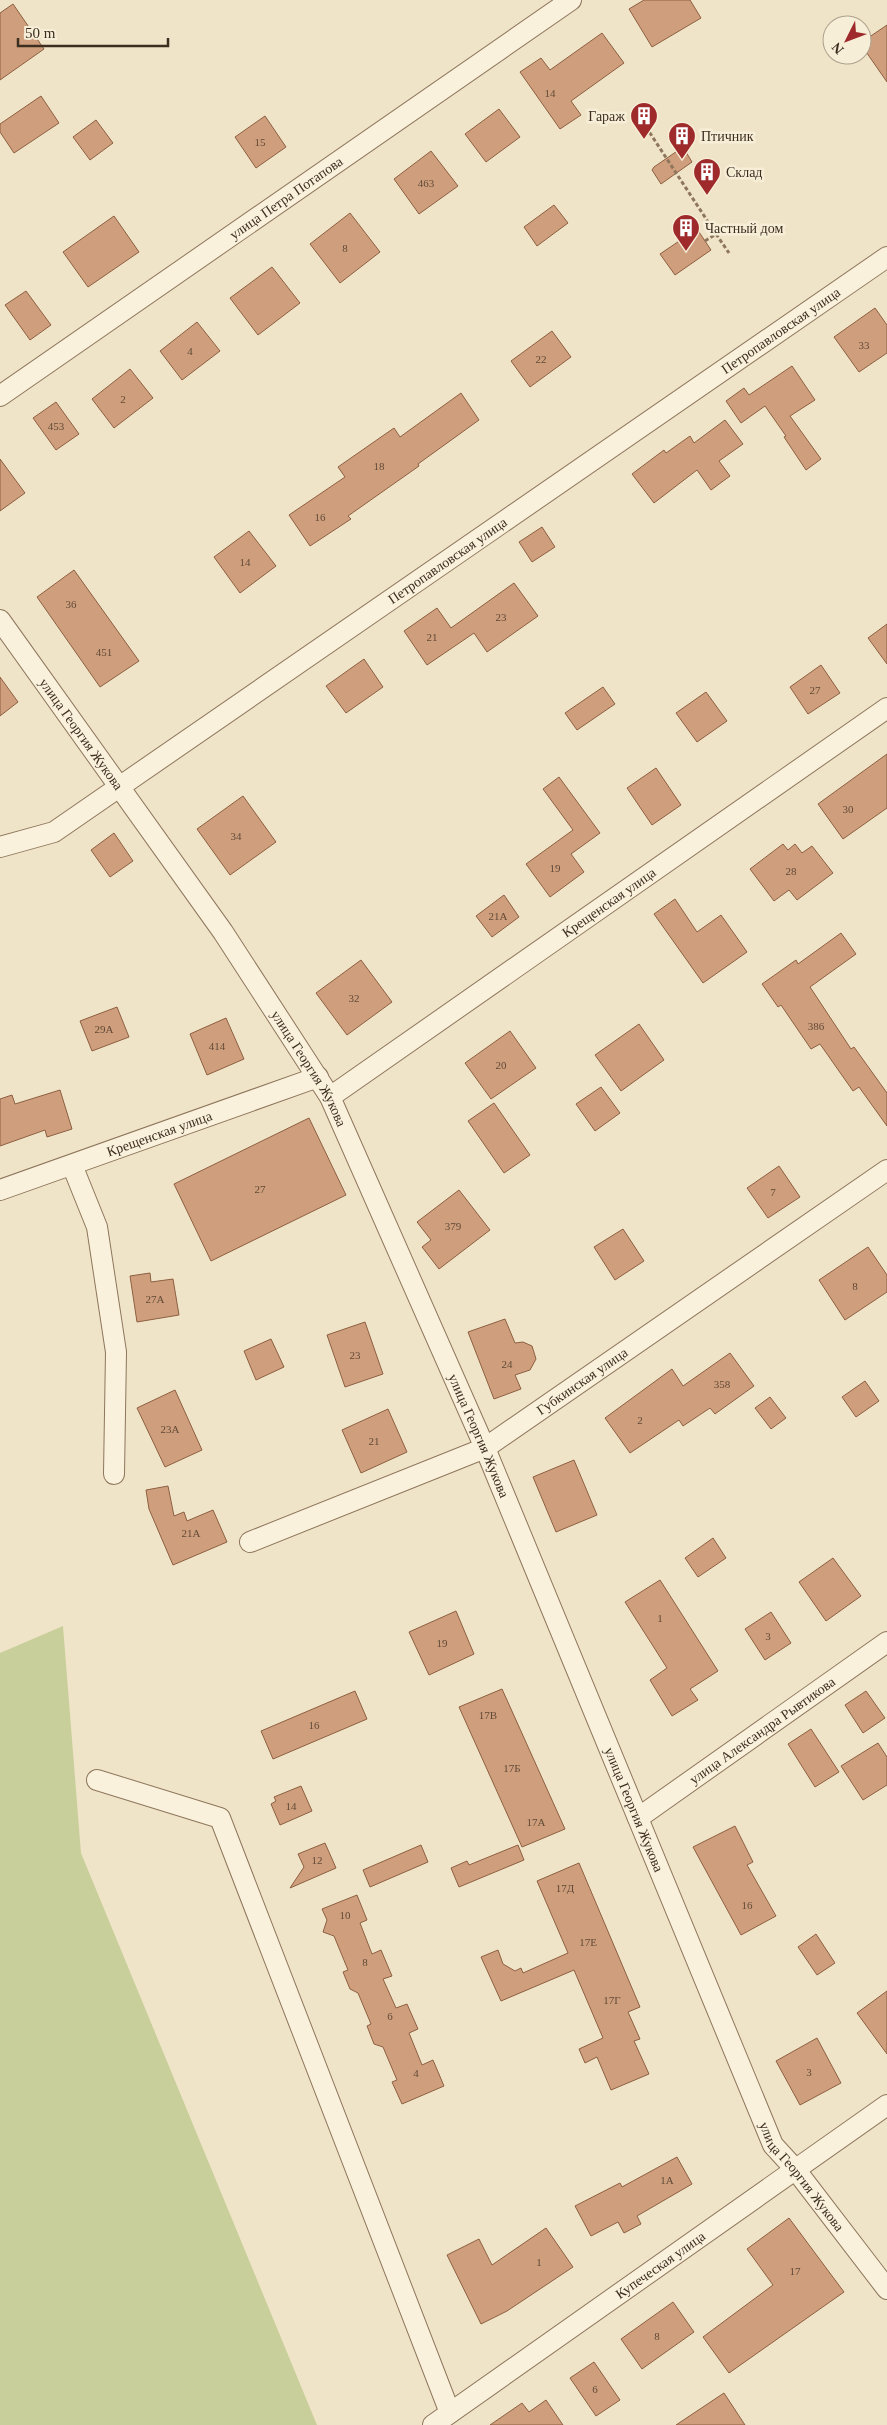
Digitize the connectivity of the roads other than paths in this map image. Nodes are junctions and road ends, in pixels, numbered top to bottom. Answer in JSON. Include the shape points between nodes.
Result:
{"nodes":[{"id":1,"x":571,"y":0,"type":"edge"},
{"id":2,"x":887,"y":257,"type":"edge"},
{"id":3,"x":0,"y":396,"type":"edge"},
{"id":4,"x":0,"y":620,"type":"edge"},
{"id":5,"x":887,"y":708,"type":"edge"},
{"id":6,"x":119,"y":787,"type":"junction"},
{"id":7,"x":0,"y":847,"type":"edge"},
{"id":8,"x":318,"y":1077,"type":"junction"},
{"id":9,"x":330,"y":1097,"type":"junction"},
{"id":10,"x":72,"y":1164,"type":"junction"},
{"id":11,"x":887,"y":1170,"type":"edge"},
{"id":12,"x":0,"y":1190,"type":"edge"},
{"id":13,"x":485,"y":1448,"type":"junction"},
{"id":14,"x":114,"y":1474,"type":"dead end"},
{"id":15,"x":250,"y":1542,"type":"dead end"},
{"id":16,"x":887,"y":1642,"type":"edge"},
{"id":17,"x":97,"y":1780,"type":"dead end"},
{"id":18,"x":638,"y":1818,"type":"junction"},
{"id":19,"x":887,"y":2104,"type":"edge"},
{"id":20,"x":796,"y":2169,"type":"junction"},
{"id":21,"x":887,"y":2289,"type":"edge"},
{"id":22,"x":450,"y":2413,"type":"junction"},
{"id":23,"x":433,"y":2425,"type":"edge"}],
"edges":[{"from":1,"to":3,"type":"street","name":"улица Петра Потапова"},
{"from":2,"to":6,"type":"street","name":"Петропавловская улица"},
{"from":4,"to":6,"type":"street","name":"улица Георгия Жукова"},
{"from":5,"to":9,"type":"street","name":"Крещенская улица"},
{"from":6,"to":7,"type":"street","name":"Петропавловская улица","via":[[54,832]]},
{"from":6,"to":8,"type":"street","name":"улица Георгия Жукова","via":[[223,932]]},
{"from":8,"to":9,"type":"street","name":"улица Георгия Жукова"},
{"from":8,"to":10,"type":"street","name":"Крещенская улица"},
{"from":9,"to":13,"type":"street","name":"улица Георгия Жукова"},
{"from":10,"to":12,"type":"street","name":"Крещенская улица"},
{"from":10,"to":14,"type":"street","via":[[97,1227],[116,1352]]},
{"from":11,"to":13,"type":"street","name":"Губкинская улица"},
{"from":13,"to":15,"type":"street","name":"Губкинская улица"},
{"from":13,"to":18,"type":"street","name":"улица Георгия Жукова"},
{"from":16,"to":18,"type":"street","name":"улица Александра Рывтикова"},
{"from":17,"to":22,"type":"street","via":[[220,1818]]},
{"from":18,"to":20,"type":"street","name":"улица Георгия Жукова","via":[[773,2145]]},
{"from":19,"to":20,"type":"street","name":"Купеческая улица"},
{"from":20,"to":21,"type":"street","name":"улица Георгия Жукова"},
{"from":20,"to":22,"type":"street","name":"Купеческая улица"},
{"from":22,"to":23,"type":"street","name":"Купеческая улица"}]}
